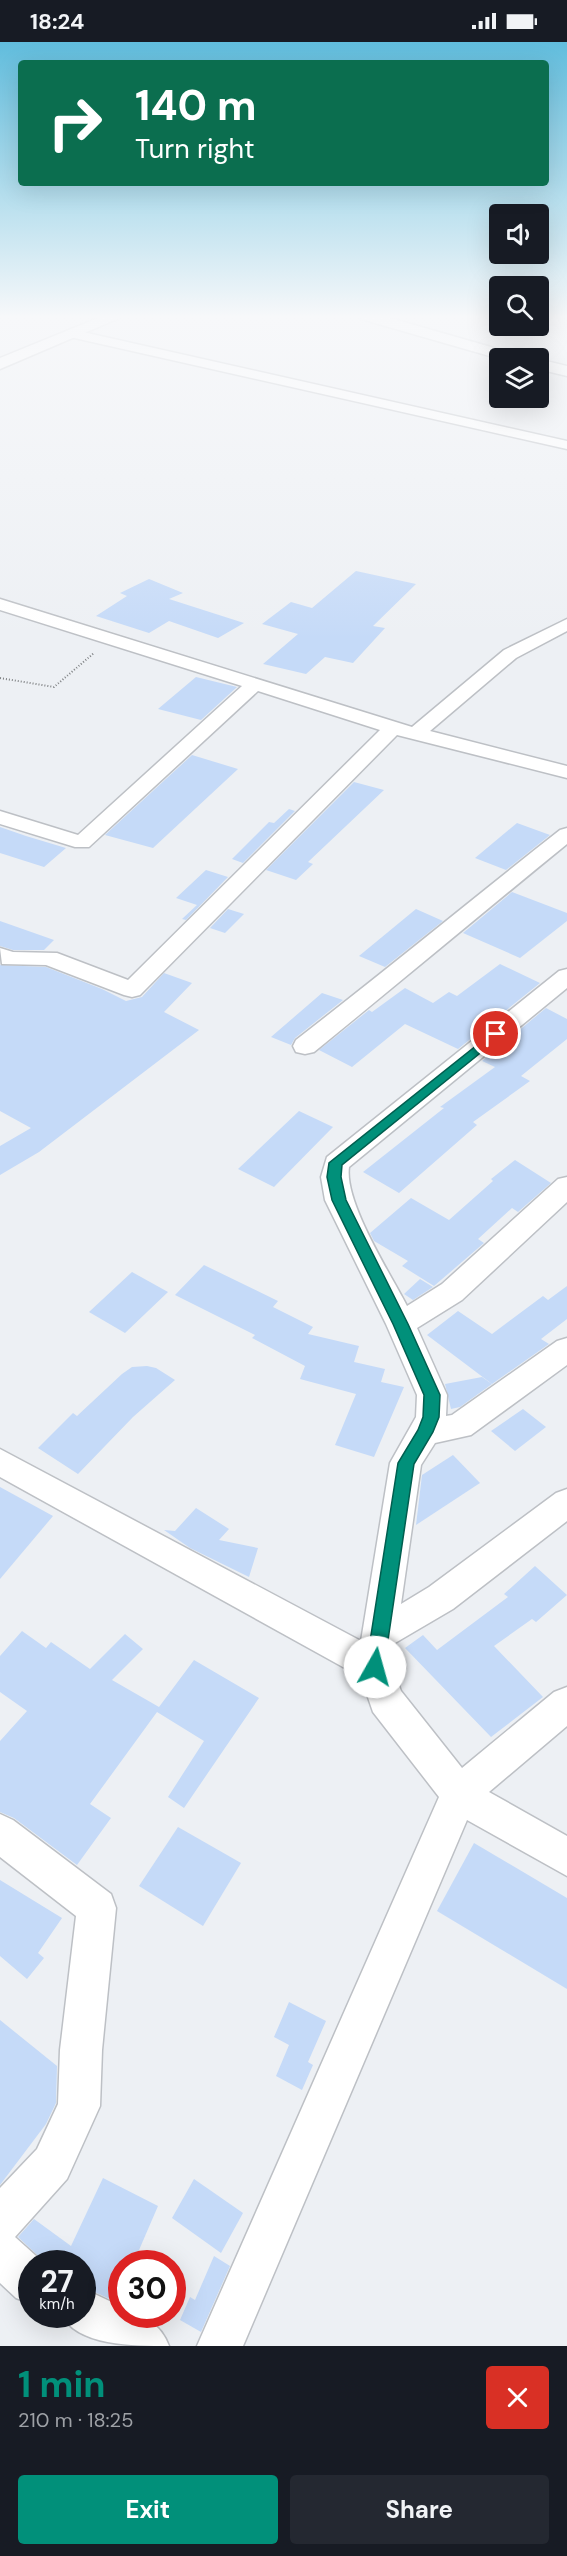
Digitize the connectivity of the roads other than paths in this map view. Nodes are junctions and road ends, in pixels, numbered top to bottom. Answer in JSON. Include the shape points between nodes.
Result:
{"nodes":[{"id":1,"x":472,"y":424,"type":"edge"},
{"id":2,"x":567,"y":445,"type":"edge"},
{"id":3,"x":0,"y":604,"type":"edge"},
{"id":4,"x":567,"y":624,"type":"edge"},
{"id":5,"x":253,"y":686,"type":"junction"},
{"id":6,"x":393,"y":728,"type":"junction"},
{"id":7,"x":416,"y":733,"type":"junction"},
{"id":8,"x":567,"y":772,"type":"edge"},
{"id":9,"x":0,"y":817,"type":"edge"},
{"id":10,"x":567,"y":834,"type":"edge"},
{"id":11,"x":0,"y":955,"type":"edge"},
{"id":12,"x":567,"y":976,"type":"edge"},
{"id":13,"x":305,"y":1046,"type":"dead end"},
{"id":14,"x":567,"y":1186,"type":"edge"},
{"id":15,"x":401,"y":1324,"type":"junction"},
{"id":16,"x":567,"y":1349,"type":"edge"},
{"id":17,"x":425,"y":1432,"type":"junction"},
{"id":18,"x":0,"y":1462,"type":"edge"},
{"id":19,"x":567,"y":1503,"type":"edge"},
{"id":20,"x":379,"y":1634,"type":"junction"},
{"id":21,"x":375,"y":1667,"type":"junction"},
{"id":22,"x":567,"y":1704,"type":"edge"},
{"id":23,"x":461,"y":1796,"type":"junction"},
{"id":24,"x":0,"y":1833,"type":"edge"},
{"id":25,"x":567,"y":1857,"type":"edge"},
{"id":26,"x":0,"y":2221,"type":"edge"},
{"id":27,"x":0,"y":2253,"type":"edge"},
{"id":28,"x":18,"y":2269,"type":"edge"},
{"id":29,"x":96,"y":2319,"type":"edge"},
{"id":30,"x":146,"y":2346,"type":"edge"},
{"id":31,"x":220,"y":2346,"type":"edge"}],
"edges":[{"from":1,"to":2,"type":"street"},
{"from":3,"to":5,"type":"street"},
{"from":4,"to":7,"type":"street","via":[[510,654]]},
{"from":5,"to":6,"type":"street"},
{"from":5,"to":9,"type":"street","via":[[82,843]]},
{"from":6,"to":7,"type":"street"},
{"from":6,"to":11,"type":"street","via":[[132,990],[49,958],[10,959]]},
{"from":7,"to":8,"type":"street"},
{"from":10,"to":13,"type":"street"},
{"from":12,"to":15,"type":"street","via":[[336,1163],[334,1177],[339,1200]]},
{"from":14,"to":15,"type":"street","via":[[452,1292]]},
{"from":15,"to":17,"type":"street","via":[[432,1395],[431,1417]]},
{"from":16,"to":17,"type":"street","via":[[460,1426]]},
{"from":17,"to":20,"type":"street","via":[[406,1463]]},
{"from":18,"to":21,"type":"street"},
{"from":19,"to":20,"type":"street","via":[[441,1598]]},
{"from":20,"to":21,"type":"street"},
{"from":21,"to":23,"type":"street","via":[[386,1701]]},
{"from":22,"to":23,"type":"street"},
{"from":23,"to":25,"type":"street"},
{"from":23,"to":31,"type":"street","via":[[443,1825]]},
{"from":24,"to":26,"type":"street","via":[[97,1908],[81,2050],[79,2106],[52,2164]]},
{"from":27,"to":28,"type":"street"},
{"from":29,"to":30,"type":"street"}]}
